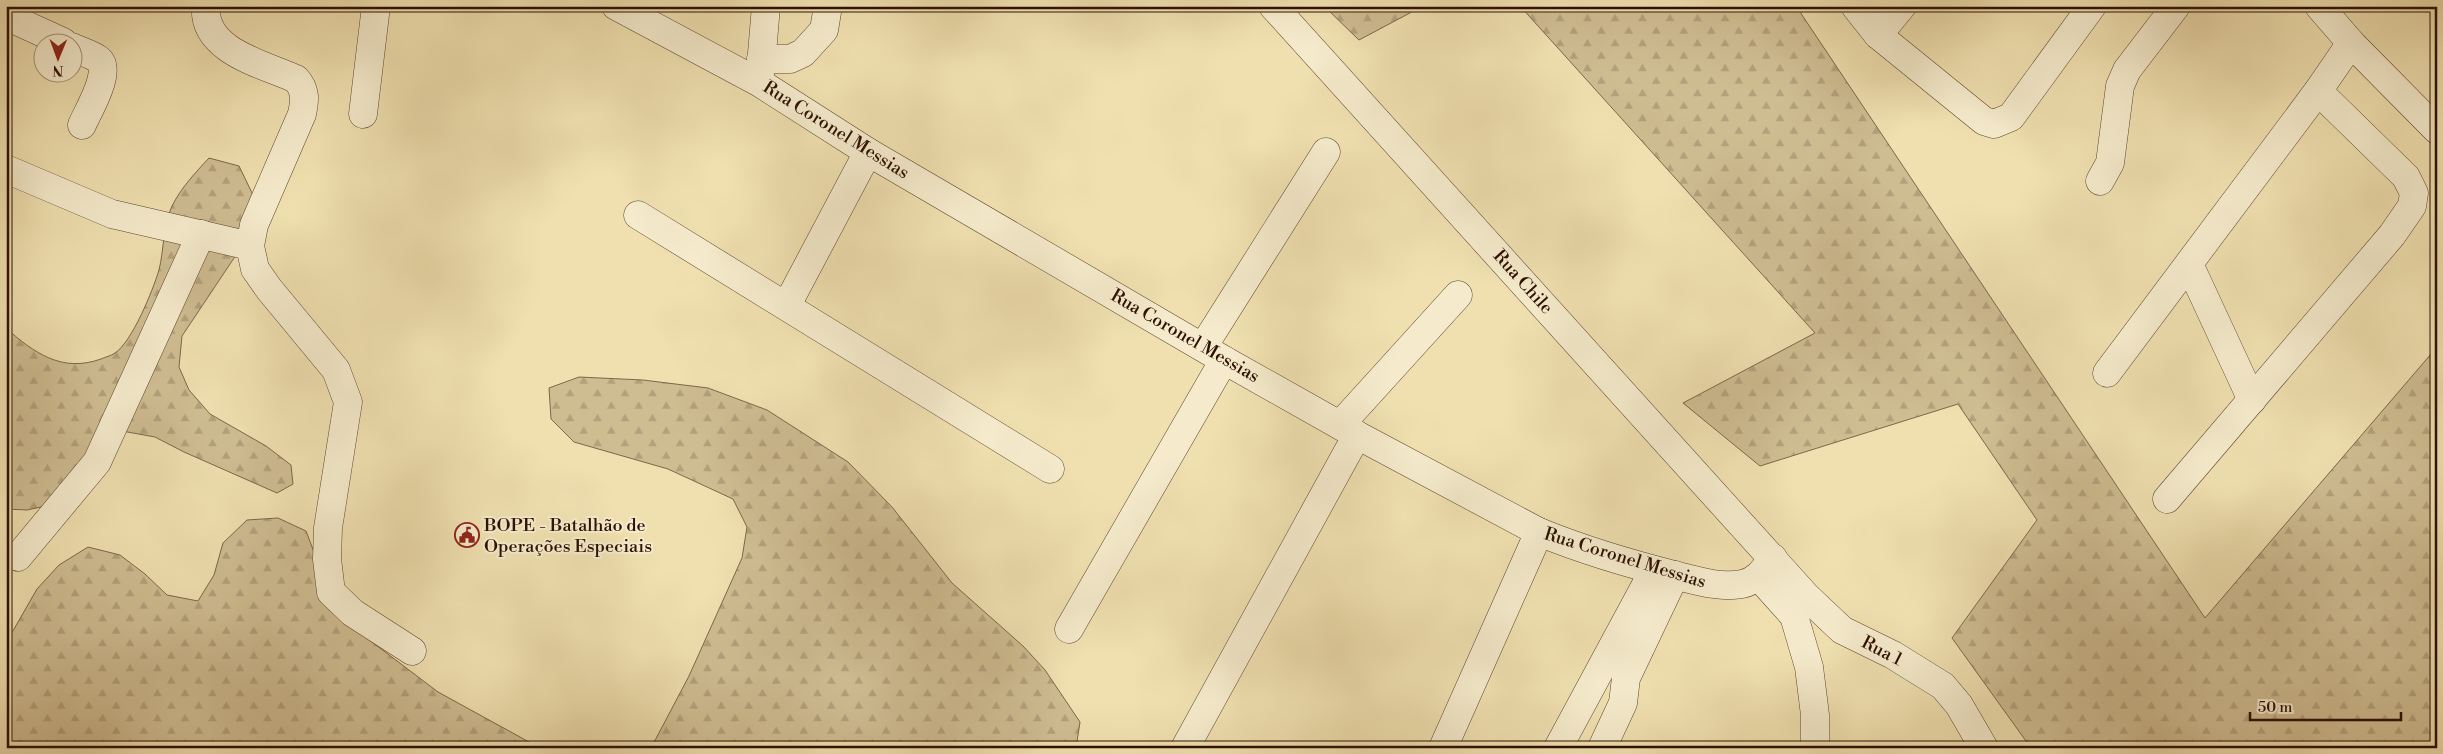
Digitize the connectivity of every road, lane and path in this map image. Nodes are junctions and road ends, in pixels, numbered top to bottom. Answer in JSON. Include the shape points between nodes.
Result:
{"nodes":[{"id":1,"x":206,"y":6,"type":"edge"},
{"id":2,"x":376,"y":6,"type":"edge"},
{"id":3,"x":616,"y":6,"type":"edge"},
{"id":4,"x":766,"y":6,"type":"edge"},
{"id":5,"x":828,"y":6,"type":"edge"},
{"id":6,"x":1273,"y":6,"type":"edge"},
{"id":7,"x":1855,"y":6,"type":"edge"},
{"id":8,"x":1902,"y":6,"type":"edge"},
{"id":9,"x":2092,"y":6,"type":"edge"},
{"id":10,"x":2176,"y":6,"type":"edge"},
{"id":11,"x":2319,"y":6,"type":"edge"},
{"id":12,"x":6,"y":16,"type":"edge"},
{"id":13,"x":41,"y":32,"type":"edge"},
{"id":14,"x":1878,"y":35,"type":"junction"},
{"id":15,"x":2351,"y":43,"type":"junction"},
{"id":16,"x":82,"y":51,"type":"edge"},
{"id":17,"x":760,"y":71,"type":"junction"},
{"id":18,"x":2318,"y":91,"type":"junction"},
{"id":19,"x":363,"y":114,"type":"dead end"},
{"id":20,"x":82,"y":125,"type":"dead end"},
{"id":21,"x":2437,"y":130,"type":"edge"},
{"id":22,"x":868,"y":152,"type":"junction"},
{"id":23,"x":1326,"y":152,"type":"dead end"},
{"id":24,"x":6,"y":170,"type":"edge"},
{"id":25,"x":2100,"y":181,"type":"dead end"},
{"id":26,"x":638,"y":214,"type":"dead end"},
{"id":27,"x":201,"y":234,"type":"junction"},
{"id":28,"x":250,"y":246,"type":"junction"},
{"id":29,"x":2189,"y":264,"type":"junction"},
{"id":30,"x":1458,"y":295,"type":"dead end"},
{"id":31,"x":788,"y":305,"type":"junction"},
{"id":32,"x":1214,"y":354,"type":"junction"},
{"id":33,"x":2107,"y":373,"type":"dead end"},
{"id":34,"x":2252,"y":400,"type":"junction"},
{"id":35,"x":1348,"y":430,"type":"junction"},
{"id":36,"x":1050,"y":469,"type":"dead end"},
{"id":37,"x":2168,"y":499,"type":"dead end"},
{"id":38,"x":1538,"y":532,"type":"junction"},
{"id":39,"x":18,"y":557,"type":"dead end"},
{"id":40,"x":1766,"y":568,"type":"junction"},
{"id":41,"x":1664,"y":572,"type":"junction"},
{"id":42,"x":1069,"y":629,"type":"dead end"},
{"id":43,"x":412,"y":651,"type":"dead end"},
{"id":44,"x":1185,"y":748,"type":"edge"},
{"id":45,"x":1443,"y":748,"type":"edge"},
{"id":46,"x":1558,"y":748,"type":"edge"},
{"id":47,"x":1602,"y":748,"type":"edge"},
{"id":48,"x":1815,"y":748,"type":"edge"},
{"id":49,"x":1984,"y":748,"type":"edge"}],
"edges":[{"from":1,"to":28,"type":"street","via":[[208,28],[217,41],[230,50],[296,78],[303,87],[302,114],[254,225]]},
{"from":2,"to":19,"type":"street"},
{"from":3,"to":17,"type":"street","name":"Rua Coronel Messias"},
{"from":4,"to":17,"type":"street"},
{"from":5,"to":17,"type":"street","via":[[824,30],[803,53]]},
{"from":6,"to":40,"type":"street","name":"Rua Chile"},
{"from":7,"to":14,"type":"street"},
{"from":8,"to":14,"type":"street"},
{"from":9,"to":14,"type":"street","via":[[2011,117],[1994,124],[1984,121]]},
{"from":10,"to":25,"type":"street","via":[[2127,70],[2120,86],[2110,163]]},
{"from":11,"to":15,"type":"street"},
{"from":12,"to":13,"type":"street"},
{"from":15,"to":18,"type":"street"},
{"from":15,"to":21,"type":"street"},
{"from":16,"to":20,"type":"street","via":[[99,59],[103,66],[103,76]]},
{"from":17,"to":22,"type":"street","name":"Rua Coronel Messias"},
{"from":18,"to":29,"type":"street"},
{"from":18,"to":34,"type":"street","via":[[2406,177],[2414,193],[2412,206],[2392,236]]},
{"from":22,"to":31,"type":"street"},
{"from":22,"to":32,"type":"street","name":"Rua Coronel Messias"},
{"from":23,"to":32,"type":"street"},
{"from":24,"to":27,"type":"street","via":[[112,214]]},
{"from":26,"to":31,"type":"street"},
{"from":27,"to":28,"type":"street"},
{"from":27,"to":39,"type":"street","via":[[97,462]]},
{"from":28,"to":43,"type":"street","via":[[255,269],[336,370],[348,402],[328,528],[331,592],[353,613]]},
{"from":29,"to":33,"type":"street"},
{"from":29,"to":34,"type":"street"},
{"from":30,"to":35,"type":"street"},
{"from":31,"to":36,"type":"street"},
{"from":32,"to":35,"type":"street","name":"Rua Coronel Messias"},
{"from":32,"to":42,"type":"street"},
{"from":34,"to":37,"type":"street"},
{"from":35,"to":38,"type":"street","name":"Rua Coronel Messias"},
{"from":35,"to":44,"type":"street"},
{"from":38,"to":41,"type":"street","name":"Rua Coronel Messias"},
{"from":38,"to":45,"type":"street"},
{"from":40,"to":41,"type":"street","name":"Rua Coronel Messias","via":[[1742,584],[1716,585]]},
{"from":40,"to":48,"type":"street","via":[[1794,616],[1809,667]]},
{"from":40,"to":49,"type":"street","name":"Rua 1","via":[[1806,596],[1842,630],[1893,655],[1944,686]]},
{"from":41,"to":46,"type":"street"},
{"from":41,"to":47,"type":"street","via":[[1626,678],[1623,703]]}]}
